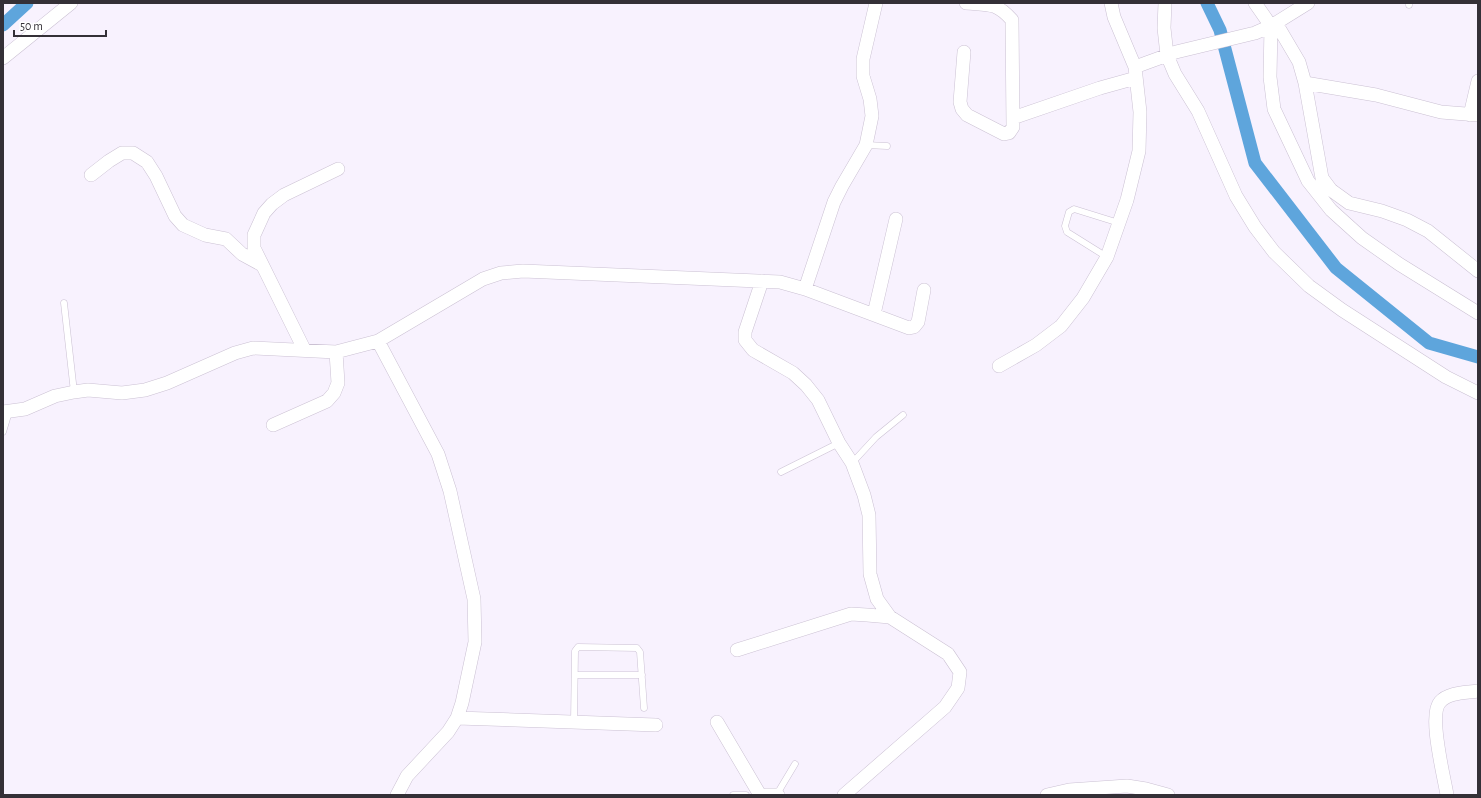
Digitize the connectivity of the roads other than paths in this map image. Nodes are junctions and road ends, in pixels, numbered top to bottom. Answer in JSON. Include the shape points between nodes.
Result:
{"nodes":[{"id":1,"x":71,"y":3,"type":"edge"},
{"id":2,"x":876,"y":3,"type":"edge"},
{"id":3,"x":966,"y":3,"type":"edge"},
{"id":4,"x":1111,"y":3,"type":"edge"},
{"id":5,"x":1165,"y":3,"type":"edge"},
{"id":6,"x":1255,"y":3,"type":"edge"},
{"id":7,"x":1308,"y":3,"type":"edge"},
{"id":8,"x":1274,"y":24,"type":"junction"},
{"id":9,"x":964,"y":52,"type":"dead end"},
{"id":10,"x":1171,"y":53,"type":"junction"},
{"id":11,"x":3,"y":58,"type":"edge"},
{"id":12,"x":1136,"y":72,"type":"junction"},
{"id":13,"x":1478,"y":81,"type":"edge"},
{"id":14,"x":1305,"y":83,"type":"junction"},
{"id":15,"x":1474,"y":115,"type":"edge"},
{"id":16,"x":1012,"y":118,"type":"junction"},
{"id":17,"x":866,"y":145,"type":"junction"},
{"id":18,"x":887,"y":146,"type":"dead end"},
{"id":19,"x":338,"y":169,"type":"dead end"},
{"id":20,"x":91,"y":175,"type":"dead end"},
{"id":21,"x":896,"y":219,"type":"dead end"},
{"id":22,"x":1120,"y":223,"type":"junction"},
{"id":23,"x":1107,"y":257,"type":"junction"},
{"id":24,"x":262,"y":265,"type":"junction"},
{"id":25,"x":1478,"y":271,"type":"edge"},
{"id":26,"x":762,"y":281,"type":"junction"},
{"id":27,"x":805,"y":289,"type":"junction"},
{"id":28,"x":924,"y":290,"type":"dead end"},
{"id":29,"x":64,"y":303,"type":"dead end"},
{"id":30,"x":1478,"y":313,"type":"edge"},
{"id":31,"x":874,"y":314,"type":"junction"},
{"id":32,"x":378,"y":341,"type":"junction"},
{"id":33,"x":304,"y":349,"type":"junction"},
{"id":34,"x":336,"y":352,"type":"junction"},
{"id":35,"x":999,"y":366,"type":"dead end"},
{"id":36,"x":74,"y":392,"type":"junction"},
{"id":37,"x":1478,"y":393,"type":"edge"},
{"id":38,"x":6,"y":412,"type":"edge"},
{"id":39,"x":903,"y":415,"type":"dead end"},
{"id":40,"x":274,"y":424,"type":"dead end"},
{"id":41,"x":3,"y":432,"type":"edge"},
{"id":42,"x":839,"y":443,"type":"junction"},
{"id":43,"x":852,"y":463,"type":"junction"},
{"id":44,"x":781,"y":472,"type":"dead end"},
{"id":45,"x":890,"y":617,"type":"junction"},
{"id":46,"x":737,"y":650,"type":"dead end"},
{"id":47,"x":575,"y":675,"type":"junction"},
{"id":48,"x":642,"y":675,"type":"junction"},
{"id":49,"x":1478,"y":691,"type":"edge"},
{"id":50,"x":644,"y":708,"type":"dead end"},
{"id":51,"x":457,"y":718,"type":"junction"},
{"id":52,"x":574,"y":722,"type":"junction"},
{"id":53,"x":717,"y":722,"type":"dead end"},
{"id":54,"x":656,"y":725,"type":"dead end"},
{"id":55,"x":795,"y":764,"type":"dead end"},
{"id":56,"x":397,"y":795,"type":"edge"},
{"id":57,"x":733,"y":795,"type":"edge"},
{"id":58,"x":746,"y":795,"type":"edge"},
{"id":59,"x":760,"y":795,"type":"edge"},
{"id":60,"x":774,"y":795,"type":"edge"},
{"id":61,"x":844,"y":795,"type":"edge"},
{"id":62,"x":1047,"y":795,"type":"edge"},
{"id":63,"x":1168,"y":795,"type":"edge"},
{"id":64,"x":1447,"y":795,"type":"edge"}],
"edges":[{"from":1,"to":11,"type":"street"},
{"from":2,"to":17,"type":"street","via":[[863,59],[863,76],[872,116]]},
{"from":3,"to":16,"type":"street","via":[[993,5],[1003,9],[1012,20]]},
{"from":4,"to":12,"type":"street"},
{"from":5,"to":10,"type":"street","via":[[1164,28]]},
{"from":6,"to":8,"type":"street"},
{"from":7,"to":8,"type":"street"},
{"from":8,"to":10,"type":"street","via":[[1255,33]]},
{"from":8,"to":14,"type":"street","via":[[1299,62]]},
{"from":8,"to":30,"type":"street","via":[[1270,77],[1274,109],[1308,181],[1331,210],[1362,238]]},
{"from":9,"to":16,"type":"street","via":[[960,102],[962,109],[967,115],[1004,134],[1010,133]]},
{"from":10,"to":12,"type":"street"},
{"from":10,"to":37,"type":"street","via":[[1175,74],[1198,111],[1236,196],[1274,252],[1309,286],[1342,310],[1446,377]]},
{"from":12,"to":16,"type":"street","via":[[1100,88]]},
{"from":12,"to":22,"type":"street","via":[[1140,112],[1139,151]]},
{"from":13,"to":15,"type":"street"},
{"from":14,"to":15,"type":"street","via":[[1376,95],[1441,112]]},
{"from":14,"to":25,"type":"street","via":[[1322,178],[1331,190],[1349,203],[1382,211],[1428,231]]},
{"from":17,"to":18,"type":"lane"},
{"from":17,"to":27,"type":"street","via":[[834,202]]},
{"from":19,"to":24,"type":"street","via":[[284,196],[264,213],[254,235],[254,248]]},
{"from":20,"to":24,"type":"street","via":[[122,153],[133,153],[147,162],[175,216],[183,225],[205,235],[226,239],[242,254]]},
{"from":21,"to":31,"type":"street"},
{"from":22,"to":23,"type":"street"},
{"from":22,"to":23,"type":"lane","via":[[1074,209],[1069,212],[1065,226],[1067,232]]},
{"from":23,"to":35,"type":"street","via":[[1083,298],[1061,326],[1036,345]]},
{"from":24,"to":33,"type":"street"},
{"from":26,"to":27,"type":"street","via":[[780,282]]},
{"from":26,"to":32,"type":"street","via":[[523,270],[501,273],[483,279]]},
{"from":26,"to":42,"type":"street","via":[[745,332],[745,340],[753,350],[793,373],[806,385],[818,400]]},
{"from":27,"to":31,"type":"street"},
{"from":28,"to":31,"type":"street","via":[[918,322],[914,327],[909,328]]},
{"from":29,"to":36,"type":"lane"},
{"from":32,"to":34,"type":"street"},
{"from":32,"to":51,"type":"street","via":[[438,454],[450,491],[474,599],[475,642]]},
{"from":33,"to":34,"type":"street"},
{"from":33,"to":36,"type":"street","via":[[253,348],[145,390],[122,393],[88,390]]},
{"from":34,"to":40,"type":"street","via":[[338,383],[334,393],[327,401]]},
{"from":36,"to":38,"type":"street","via":[[55,396],[25,409]]},
{"from":38,"to":41,"type":"lane"},
{"from":39,"to":43,"type":"lane","via":[[876,437]]},
{"from":42,"to":43,"type":"street"},
{"from":42,"to":44,"type":"lane"},
{"from":43,"to":45,"type":"street","via":[[869,515],[870,574],[877,599]]},
{"from":45,"to":46,"type":"street","via":[[851,614]]},
{"from":45,"to":61,"type":"street","via":[[948,654],[960,672],[958,688],[944,707]]},
{"from":47,"to":48,"type":"lane"},
{"from":47,"to":48,"type":"lane","via":[[575,651],[578,647],[637,648],[640,652]]},
{"from":47,"to":52,"type":"lane"},
{"from":48,"to":50,"type":"lane"},
{"from":49,"to":64,"type":"street","via":[[1450,695],[1440,702],[1435,710]]},
{"from":51,"to":52,"type":"street"},
{"from":51,"to":56,"type":"street","via":[[448,732],[407,776]]},
{"from":52,"to":54,"type":"street"},
{"from":53,"to":59,"type":"street"},
{"from":55,"to":60,"type":"lane"},
{"from":57,"to":58,"type":"lane"},
{"from":62,"to":63,"type":"street","via":[[1069,790],[1126,786]]}]}
